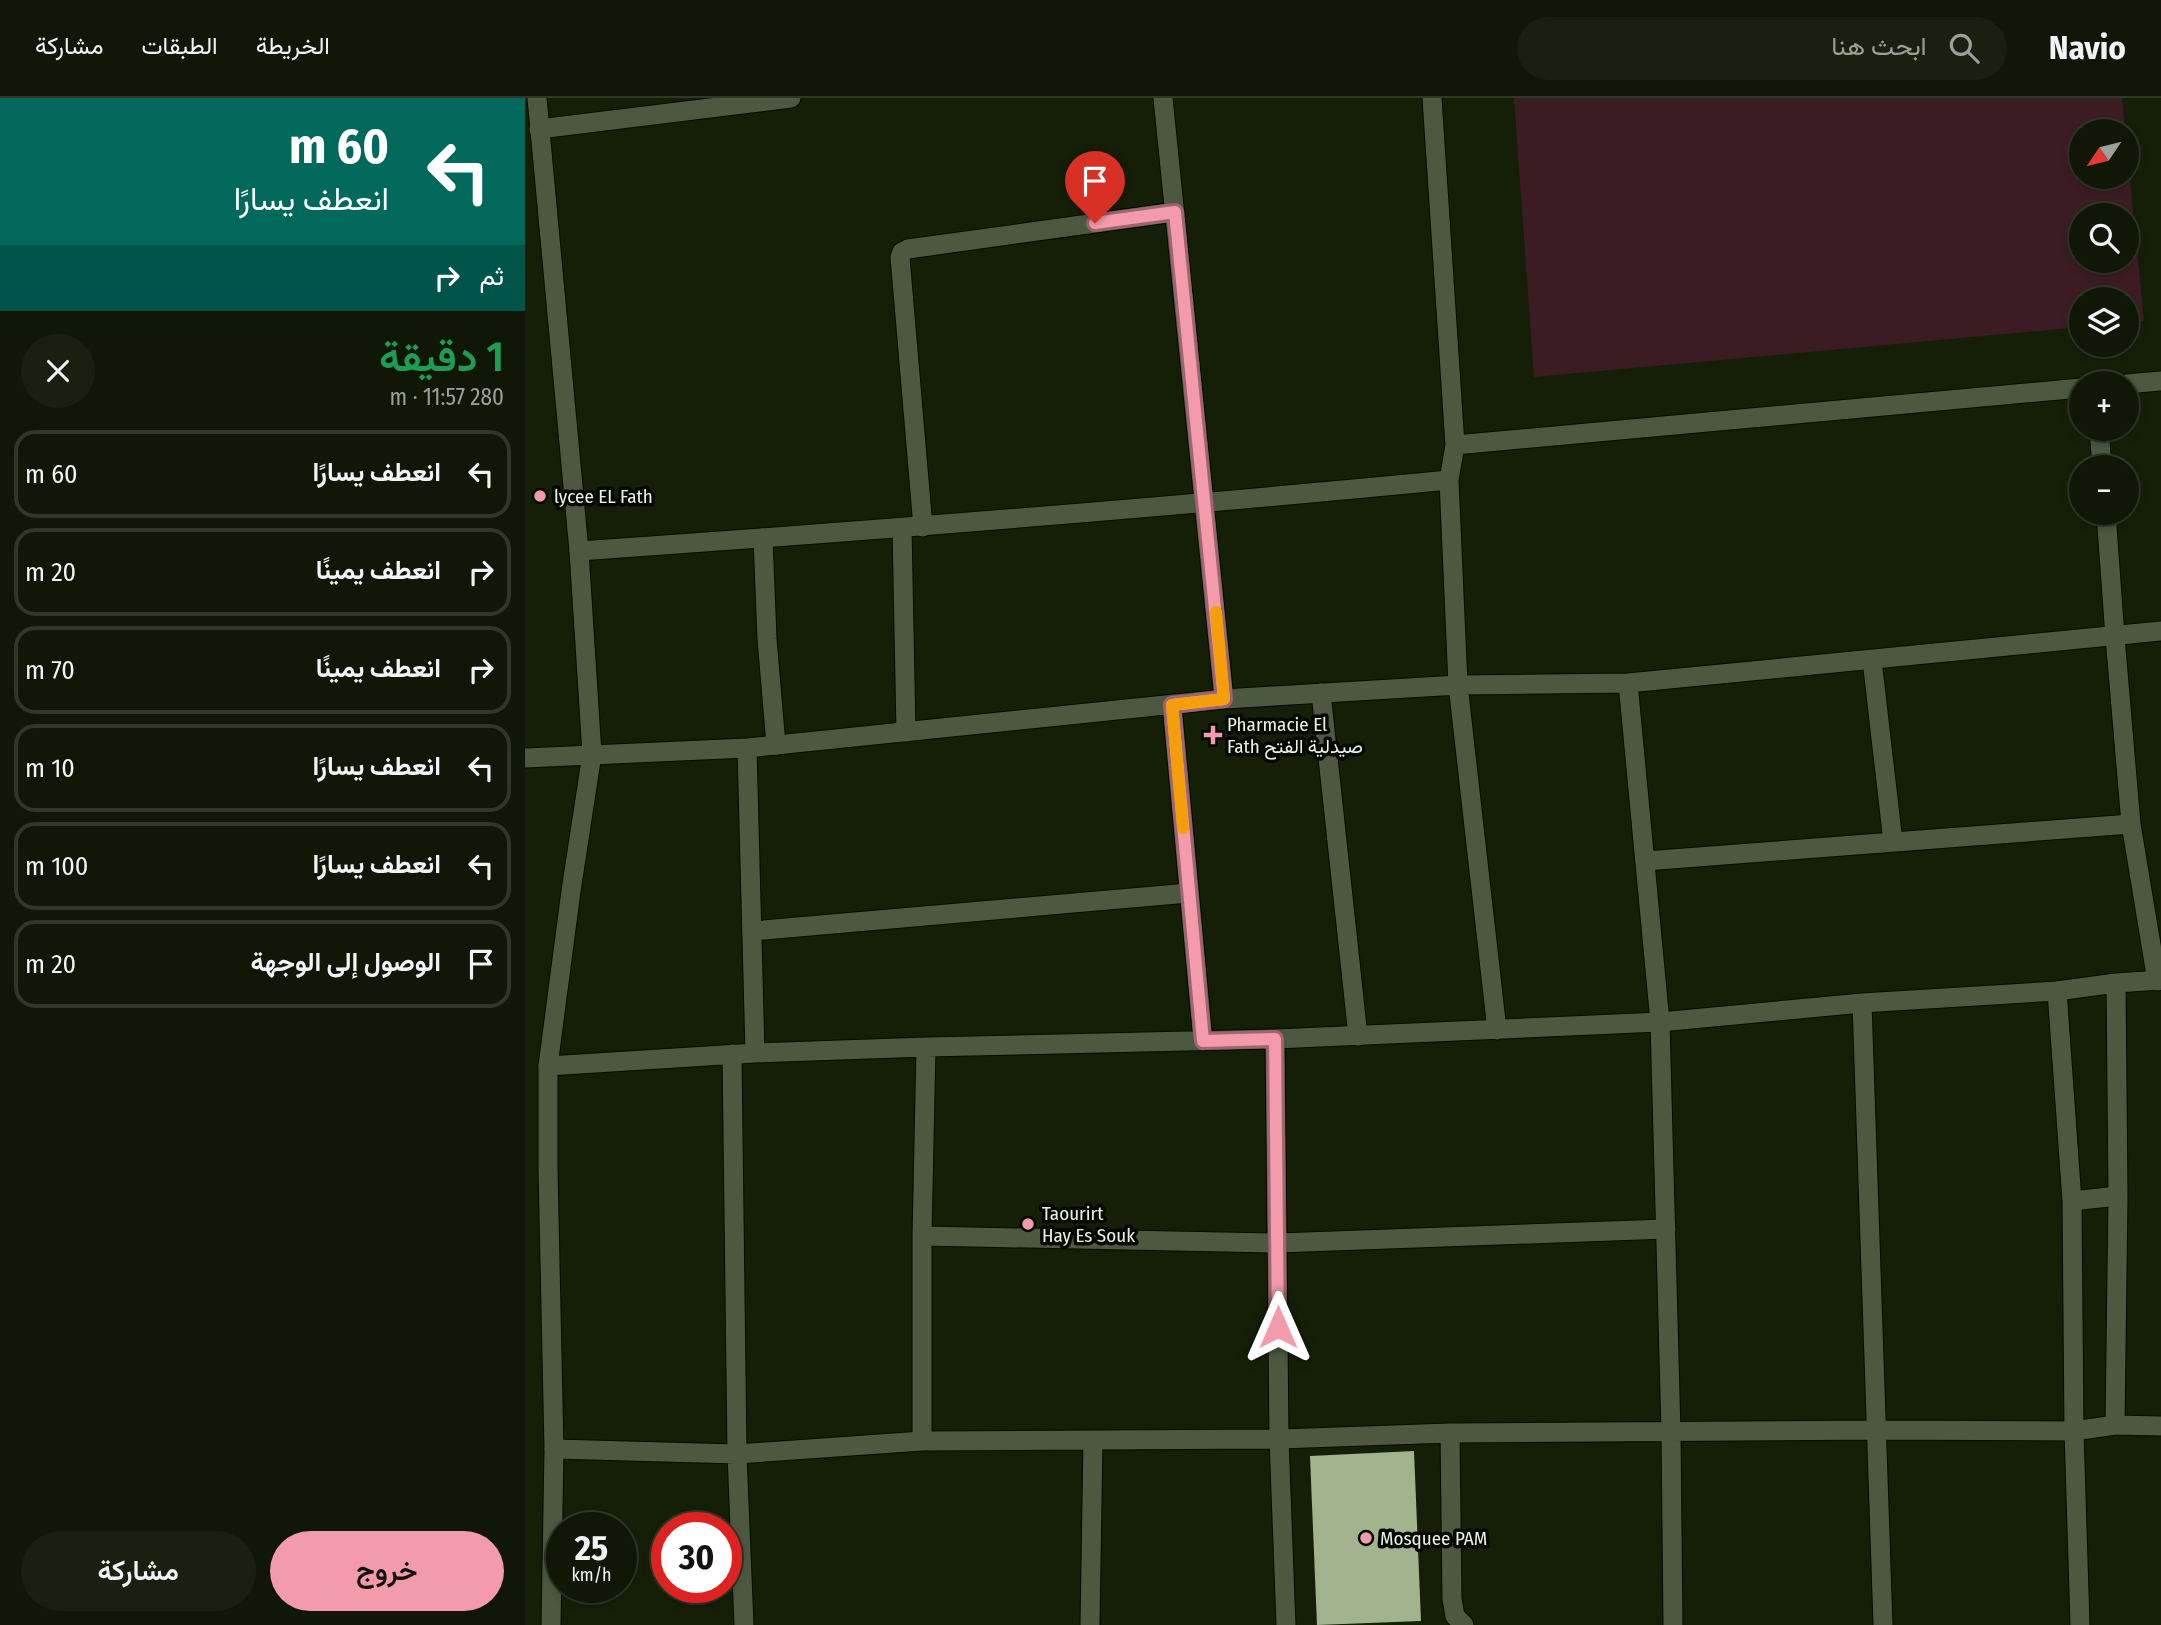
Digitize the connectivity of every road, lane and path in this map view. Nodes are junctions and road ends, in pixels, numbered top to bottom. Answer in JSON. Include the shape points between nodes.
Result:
{"nodes":[{"id":1,"x":537,"y":98,"type":"edge"},
{"id":2,"x":791,"y":98,"type":"edge"},
{"id":3,"x":1163,"y":98,"type":"edge"},
{"id":4,"x":1432,"y":98,"type":"edge"},
{"id":5,"x":539,"y":129,"type":"junction"},
{"id":6,"x":1175,"y":212,"type":"junction"},
{"id":7,"x":2161,"y":381,"type":"edge"},
{"id":8,"x":2139,"y":383,"type":"edge"},
{"id":9,"x":2069,"y":389,"type":"edge"},
{"id":10,"x":1455,"y":445,"type":"junction"},
{"id":11,"x":1449,"y":480,"type":"junction"},
{"id":12,"x":1206,"y":504,"type":"junction"},
{"id":13,"x":2107,"y":525,"type":"edge"},
{"id":14,"x":923,"y":527,"type":"junction"},
{"id":15,"x":902,"y":528,"type":"junction"},
{"id":16,"x":762,"y":538,"type":"junction"},
{"id":17,"x":579,"y":551,"type":"junction"},
{"id":18,"x":2161,"y":631,"type":"edge"},
{"id":19,"x":2115,"y":637,"type":"junction"},
{"id":20,"x":1872,"y":660,"type":"junction"},
{"id":21,"x":1628,"y":683,"type":"junction"},
{"id":22,"x":1458,"y":685,"type":"junction"},
{"id":23,"x":1321,"y":694,"type":"junction"},
{"id":24,"x":1224,"y":699,"type":"junction"},
{"id":25,"x":1172,"y":705,"type":"junction"},
{"id":26,"x":906,"y":732,"type":"junction"},
{"id":27,"x":776,"y":745,"type":"junction"},
{"id":28,"x":747,"y":748,"type":"junction"},
{"id":29,"x":591,"y":754,"type":"junction"},
{"id":30,"x":525,"y":758,"type":"edge"},
{"id":31,"x":2131,"y":824,"type":"junction"},
{"id":32,"x":1893,"y":842,"type":"junction"},
{"id":33,"x":1644,"y":861,"type":"junction"},
{"id":34,"x":1189,"y":893,"type":"junction"},
{"id":35,"x":753,"y":931,"type":"junction"},
{"id":36,"x":2159,"y":980,"type":"edge"},
{"id":37,"x":2116,"y":983,"type":"junction"},
{"id":38,"x":2057,"y":991,"type":"junction"},
{"id":39,"x":1862,"y":1003,"type":"junction"},
{"id":40,"x":1660,"y":1021,"type":"junction"},
{"id":41,"x":1497,"y":1030,"type":"junction"},
{"id":42,"x":1358,"y":1036,"type":"junction"},
{"id":43,"x":1275,"y":1039,"type":"junction"},
{"id":44,"x":1203,"y":1041,"type":"junction"},
{"id":45,"x":926,"y":1047,"type":"junction"},
{"id":46,"x":755,"y":1053,"type":"junction"},
{"id":47,"x":732,"y":1054,"type":"junction"},
{"id":48,"x":548,"y":1066,"type":"junction"},
{"id":49,"x":2118,"y":1196,"type":"junction"},
{"id":50,"x":2072,"y":1201,"type":"junction"},
{"id":51,"x":1666,"y":1229,"type":"junction"},
{"id":52,"x":922,"y":1236,"type":"junction"},
{"id":53,"x":1278,"y":1243,"type":"junction"},
{"id":54,"x":2115,"y":1425,"type":"junction"},
{"id":55,"x":2161,"y":1426,"type":"edge"},
{"id":56,"x":1878,"y":1430,"type":"junction"},
{"id":57,"x":2074,"y":1431,"type":"junction"},
{"id":58,"x":1671,"y":1432,"type":"junction"},
{"id":59,"x":1450,"y":1433,"type":"junction"},
{"id":60,"x":1279,"y":1439,"type":"junction"},
{"id":61,"x":1093,"y":1440,"type":"junction"},
{"id":62,"x":922,"y":1441,"type":"junction"},
{"id":63,"x":554,"y":1449,"type":"junction"},
{"id":64,"x":737,"y":1454,"type":"junction"},
{"id":65,"x":551,"y":1625,"type":"edge"},
{"id":66,"x":744,"y":1625,"type":"edge"},
{"id":67,"x":1090,"y":1625,"type":"edge"},
{"id":68,"x":1286,"y":1625,"type":"edge"},
{"id":69,"x":1464,"y":1625,"type":"edge"},
{"id":70,"x":1673,"y":1625,"type":"edge"},
{"id":71,"x":1883,"y":1625,"type":"edge"},
{"id":72,"x":2080,"y":1625,"type":"edge"}],
"edges":[{"from":1,"to":5,"type":"street"},
{"from":2,"to":5,"type":"street"},
{"from":3,"to":6,"type":"street"},
{"from":4,"to":10,"type":"street"},
{"from":5,"to":17,"type":"street"},
{"from":6,"to":12,"type":"street"},
{"from":6,"to":14,"type":"street","via":[[902,252]]},
{"from":7,"to":8,"type":"street"},
{"from":9,"to":10,"type":"street"},
{"from":10,"to":11,"type":"street"},
{"from":11,"to":12,"type":"street"},
{"from":11,"to":22,"type":"street"},
{"from":12,"to":14,"type":"street"},
{"from":12,"to":24,"type":"street"},
{"from":13,"to":19,"type":"street"},
{"from":14,"to":15,"type":"street"},
{"from":15,"to":16,"type":"street"},
{"from":15,"to":26,"type":"street"},
{"from":16,"to":17,"type":"street"},
{"from":16,"to":27,"type":"street"},
{"from":17,"to":29,"type":"street"},
{"from":18,"to":19,"type":"street"},
{"from":19,"to":20,"type":"street"},
{"from":19,"to":31,"type":"street"},
{"from":20,"to":21,"type":"street"},
{"from":20,"to":32,"type":"street"},
{"from":21,"to":22,"type":"street"},
{"from":21,"to":33,"type":"street"},
{"from":22,"to":23,"type":"street"},
{"from":22,"to":41,"type":"street"},
{"from":23,"to":24,"type":"street"},
{"from":23,"to":42,"type":"street"},
{"from":24,"to":25,"type":"street"},
{"from":25,"to":26,"type":"street"},
{"from":25,"to":34,"type":"street"},
{"from":26,"to":27,"type":"street"},
{"from":27,"to":28,"type":"street"},
{"from":28,"to":29,"type":"street"},
{"from":28,"to":35,"type":"street"},
{"from":29,"to":30,"type":"street"},
{"from":29,"to":48,"type":"street"},
{"from":31,"to":32,"type":"street"},
{"from":31,"to":36,"type":"street"},
{"from":32,"to":33,"type":"street"},
{"from":33,"to":40,"type":"street"},
{"from":34,"to":35,"type":"street"},
{"from":34,"to":44,"type":"street"},
{"from":35,"to":46,"type":"street"},
{"from":36,"to":37,"type":"street"},
{"from":37,"to":38,"type":"street"},
{"from":37,"to":49,"type":"street"},
{"from":38,"to":39,"type":"street"},
{"from":38,"to":50,"type":"street"},
{"from":39,"to":40,"type":"street"},
{"from":39,"to":56,"type":"street"},
{"from":40,"to":41,"type":"street"},
{"from":40,"to":51,"type":"street"},
{"from":41,"to":42,"type":"street"},
{"from":42,"to":43,"type":"street"},
{"from":43,"to":44,"type":"street"},
{"from":43,"to":53,"type":"street"},
{"from":44,"to":45,"type":"street"},
{"from":45,"to":46,"type":"street"},
{"from":45,"to":52,"type":"street"},
{"from":46,"to":47,"type":"street"},
{"from":47,"to":48,"type":"street"},
{"from":47,"to":64,"type":"street"},
{"from":48,"to":63,"type":"street"},
{"from":49,"to":50,"type":"street"},
{"from":49,"to":54,"type":"street"},
{"from":50,"to":57,"type":"street"},
{"from":51,"to":53,"type":"street"},
{"from":51,"to":58,"type":"street"},
{"from":52,"to":53,"type":"street"},
{"from":52,"to":62,"type":"street"},
{"from":53,"to":60,"type":"street"},
{"from":54,"to":55,"type":"street"},
{"from":54,"to":57,"type":"street"},
{"from":56,"to":57,"type":"street"},
{"from":56,"to":58,"type":"street"},
{"from":56,"to":71,"type":"street"},
{"from":57,"to":72,"type":"street"},
{"from":58,"to":59,"type":"street"},
{"from":58,"to":70,"type":"street"},
{"from":59,"to":60,"type":"street"},
{"from":59,"to":69,"type":"street","via":[[1452,1599],[1455,1616]]},
{"from":60,"to":61,"type":"street"},
{"from":60,"to":68,"type":"street"},
{"from":61,"to":62,"type":"street"},
{"from":61,"to":67,"type":"street"},
{"from":62,"to":64,"type":"street"},
{"from":63,"to":64,"type":"street"},
{"from":63,"to":65,"type":"street"},
{"from":64,"to":66,"type":"street"}]}
